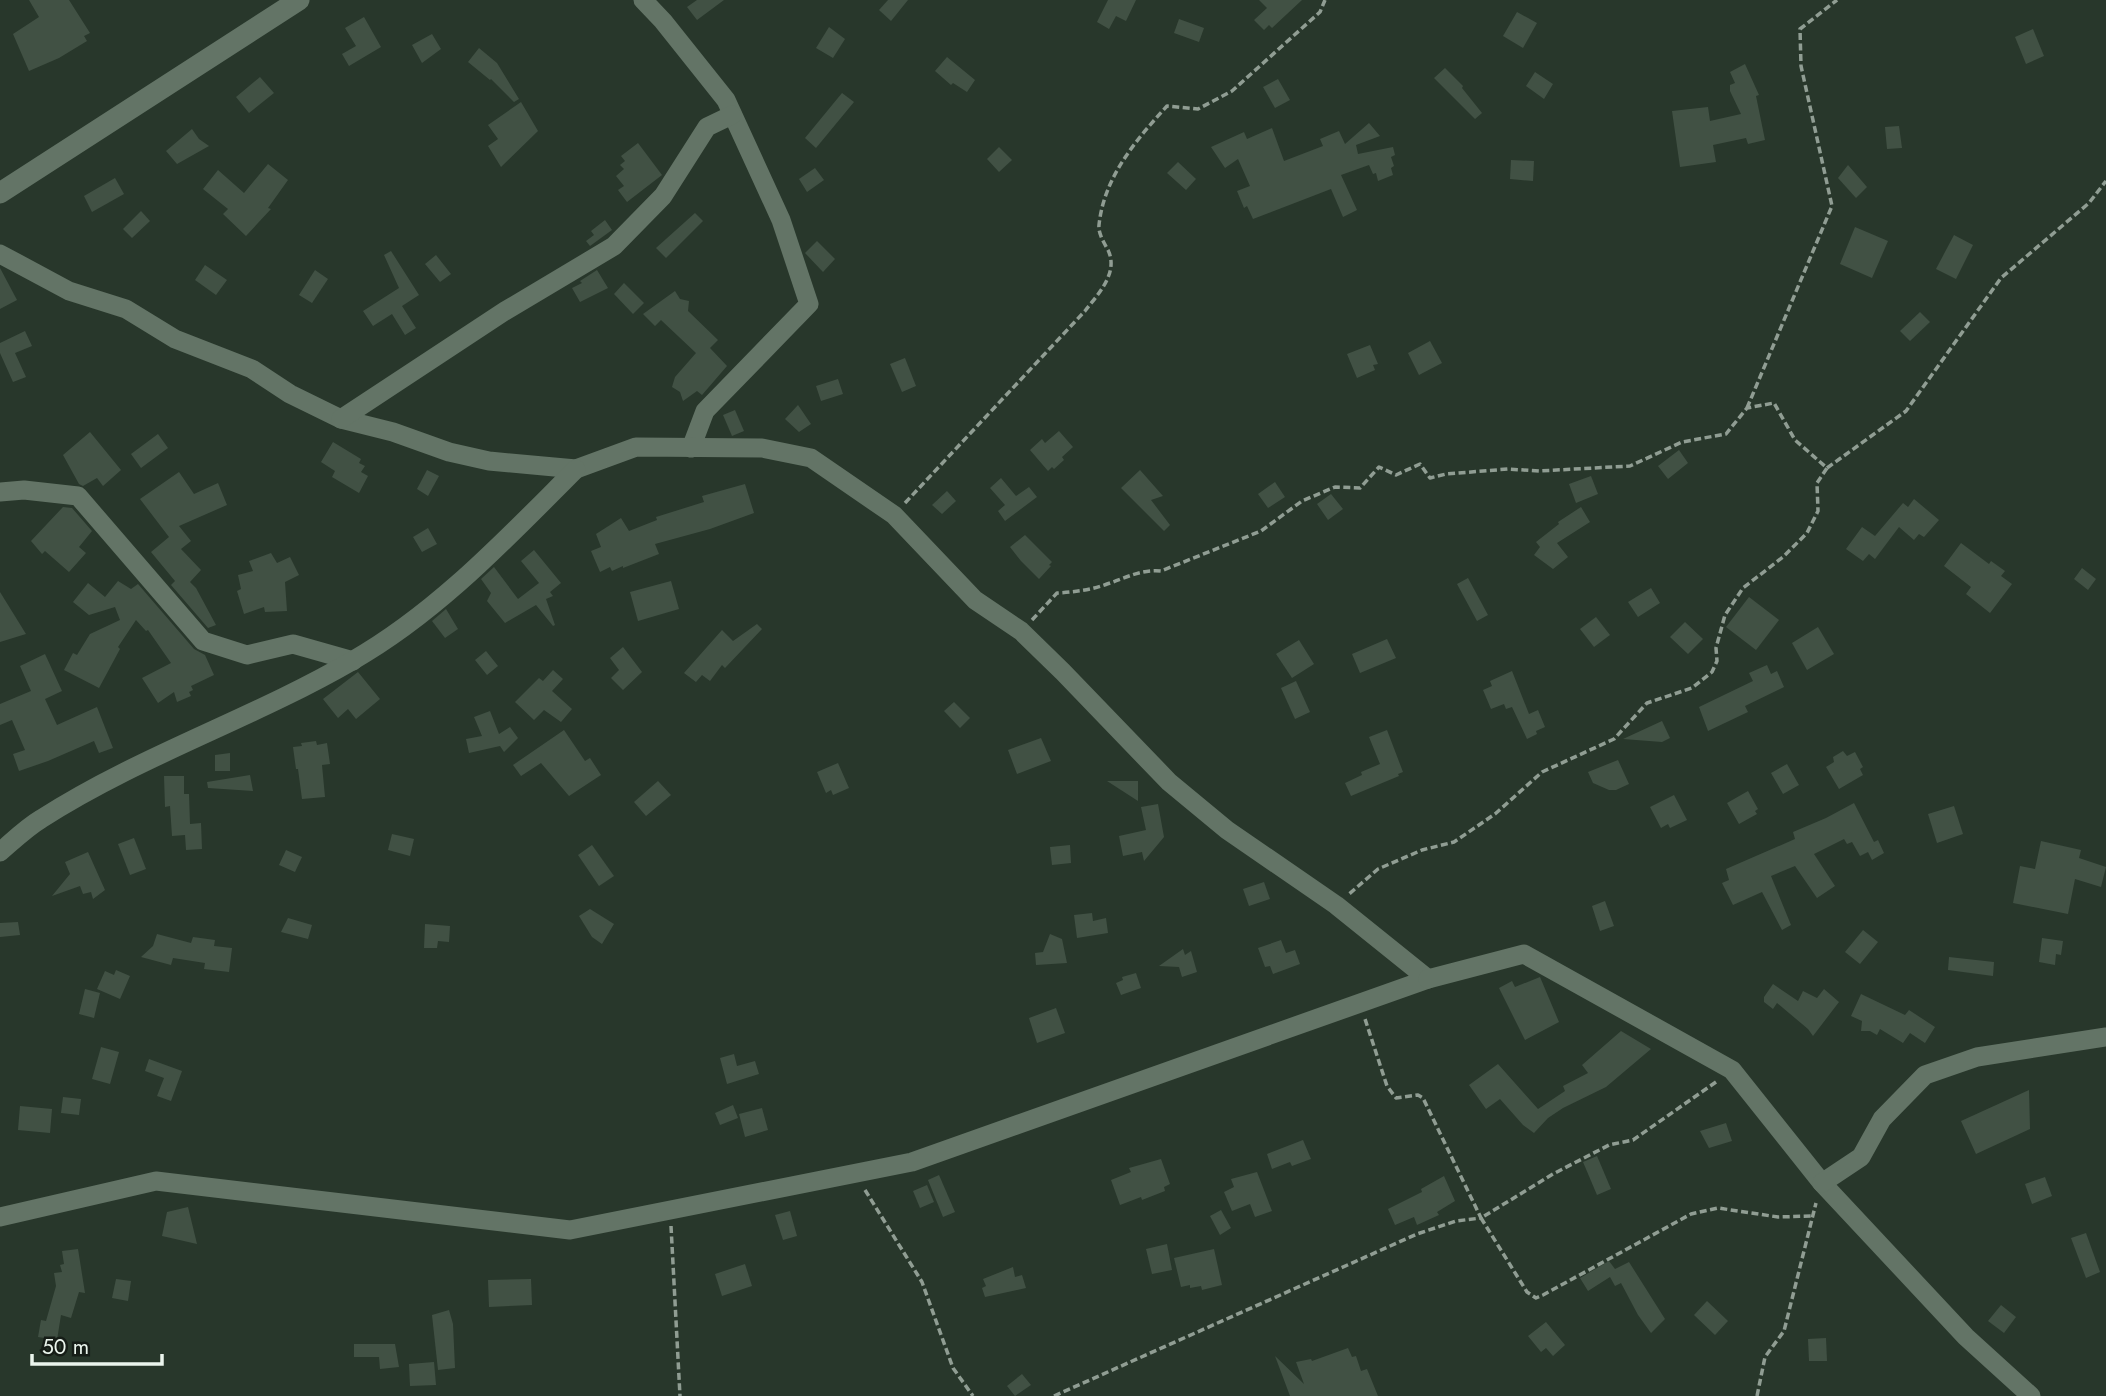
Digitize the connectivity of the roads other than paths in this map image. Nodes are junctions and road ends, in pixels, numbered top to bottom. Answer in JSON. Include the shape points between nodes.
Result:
{"nodes":[{"id":1,"x":299,"y":0,"type":"edge"},
{"id":2,"x":643,"y":0,"type":"edge"},
{"id":3,"x":732,"y":115,"type":"junction"},
{"id":4,"x":0,"y":193,"type":"edge"},
{"id":5,"x":0,"y":254,"type":"edge"},
{"id":6,"x":341,"y":419,"type":"junction"},
{"id":7,"x":691,"y":448,"type":"junction"},
{"id":8,"x":576,"y":469,"type":"junction"},
{"id":9,"x":0,"y":492,"type":"edge"},
{"id":10,"x":353,"y":661,"type":"junction"},
{"id":11,"x":0,"y":852,"type":"edge"},
{"id":12,"x":1428,"y":979,"type":"junction"},
{"id":13,"x":2106,"y":1037,"type":"edge"},
{"id":14,"x":1822,"y":1183,"type":"junction"},
{"id":15,"x":0,"y":1217,"type":"edge"},
{"id":16,"x":2031,"y":1396,"type":"edge"}],
"edges":[{"from":1,"to":4,"type":"main road"},
{"from":2,"to":3,"type":"street","via":[[726,100]]},
{"from":3,"to":6,"type":"street","via":[[707,127],[663,196],[614,246]]},
{"from":3,"to":7,"type":"street","via":[[781,220],[809,304],[705,411]]},
{"from":5,"to":6,"type":"street","via":[[69,290],[126,309],[175,339],[252,369]]},
{"from":6,"to":8,"type":"street","via":[[489,461]]},
{"from":7,"to":8,"type":"street","via":[[636,447]]},
{"from":7,"to":12,"type":"street","via":[[762,448],[811,457],[894,515],[975,600],[1021,631],[1168,782]]},
{"from":8,"to":10,"type":"street","via":[[432,607]]},
{"from":9,"to":10,"type":"street","via":[[78,496],[203,641],[247,655],[293,644]]},
{"from":10,"to":11,"type":"street","via":[[98,785],[38,820]]},
{"from":12,"to":14,"type":"street","via":[[1524,954],[1732,1070]]},
{"from":12,"to":15,"type":"street","via":[[912,1162],[570,1230],[156,1181]]},
{"from":13,"to":14,"type":"street","via":[[1977,1057],[1924,1075],[1882,1119],[1861,1157]]},
{"from":14,"to":16,"type":"street","via":[[1966,1337]]}]}
